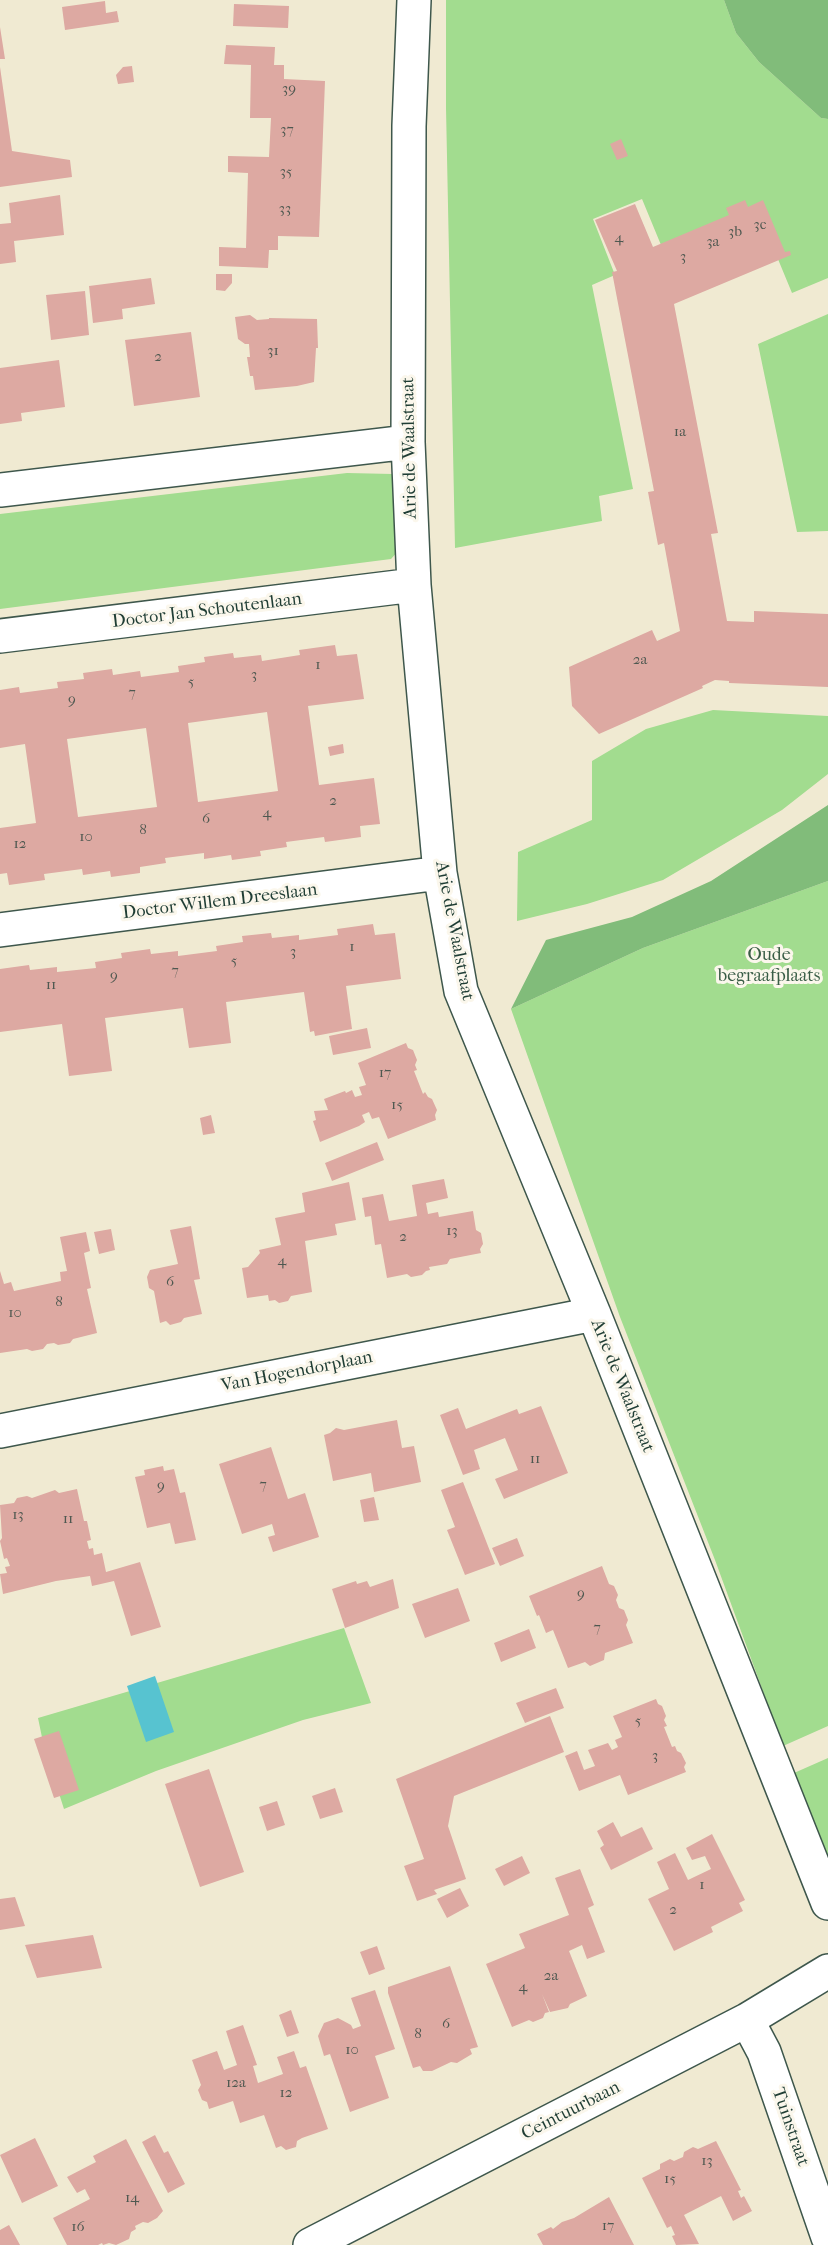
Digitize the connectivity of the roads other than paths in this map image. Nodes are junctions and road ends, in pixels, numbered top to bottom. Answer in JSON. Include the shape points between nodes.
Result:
{"nodes":[{"id":1,"x":414,"y":0,"type":"edge"},
{"id":2,"x":408,"y":442,"type":"junction"},
{"id":3,"x":0,"y":490,"type":"edge"},
{"id":4,"x":414,"y":585,"type":"junction"},
{"id":5,"x":0,"y":636,"type":"edge"},
{"id":6,"x":440,"y":873,"type":"junction"},
{"id":7,"x":0,"y":930,"type":"edge"},
{"id":8,"x":594,"y":1314,"type":"junction"},
{"id":9,"x":0,"y":1431,"type":"edge"},
{"id":10,"x":828,"y":1903,"type":"edge"},
{"id":11,"x":828,"y":1971,"type":"edge"},
{"id":12,"x":747,"y":2020,"type":"junction"},
{"id":13,"x":828,"y":2237,"type":"edge"},
{"id":14,"x":310,"y":2245,"type":"edge"}],
"edges":[{"from":1,"to":2,"type":"street","name":"Arie de Waalstraat","via":[[409,126]]},
{"from":2,"to":3,"type":"street"},
{"from":2,"to":4,"type":"street","name":"Arie de Waalstraat"},
{"from":4,"to":5,"type":"street","name":"Doctor Jan Schoutenlaan"},
{"from":4,"to":6,"type":"street","name":"Arie de Waalstraat"},
{"from":6,"to":7,"type":"street","name":"Doctor Willem Dreeslaan"},
{"from":6,"to":8,"type":"street","name":"Arie de Waalstraat","via":[[461,991]]},
{"from":8,"to":9,"type":"street","name":"Van Hogendorplaan"},
{"from":8,"to":10,"type":"street","name":"Arie de Waalstraat"},
{"from":11,"to":12,"type":"street","name":"Ceintuurbaan"},
{"from":12,"to":13,"type":"street","name":"Tuinstraat","via":[[764,2052]]},
{"from":12,"to":14,"type":"street","name":"Ceintuurbaan"}]}
